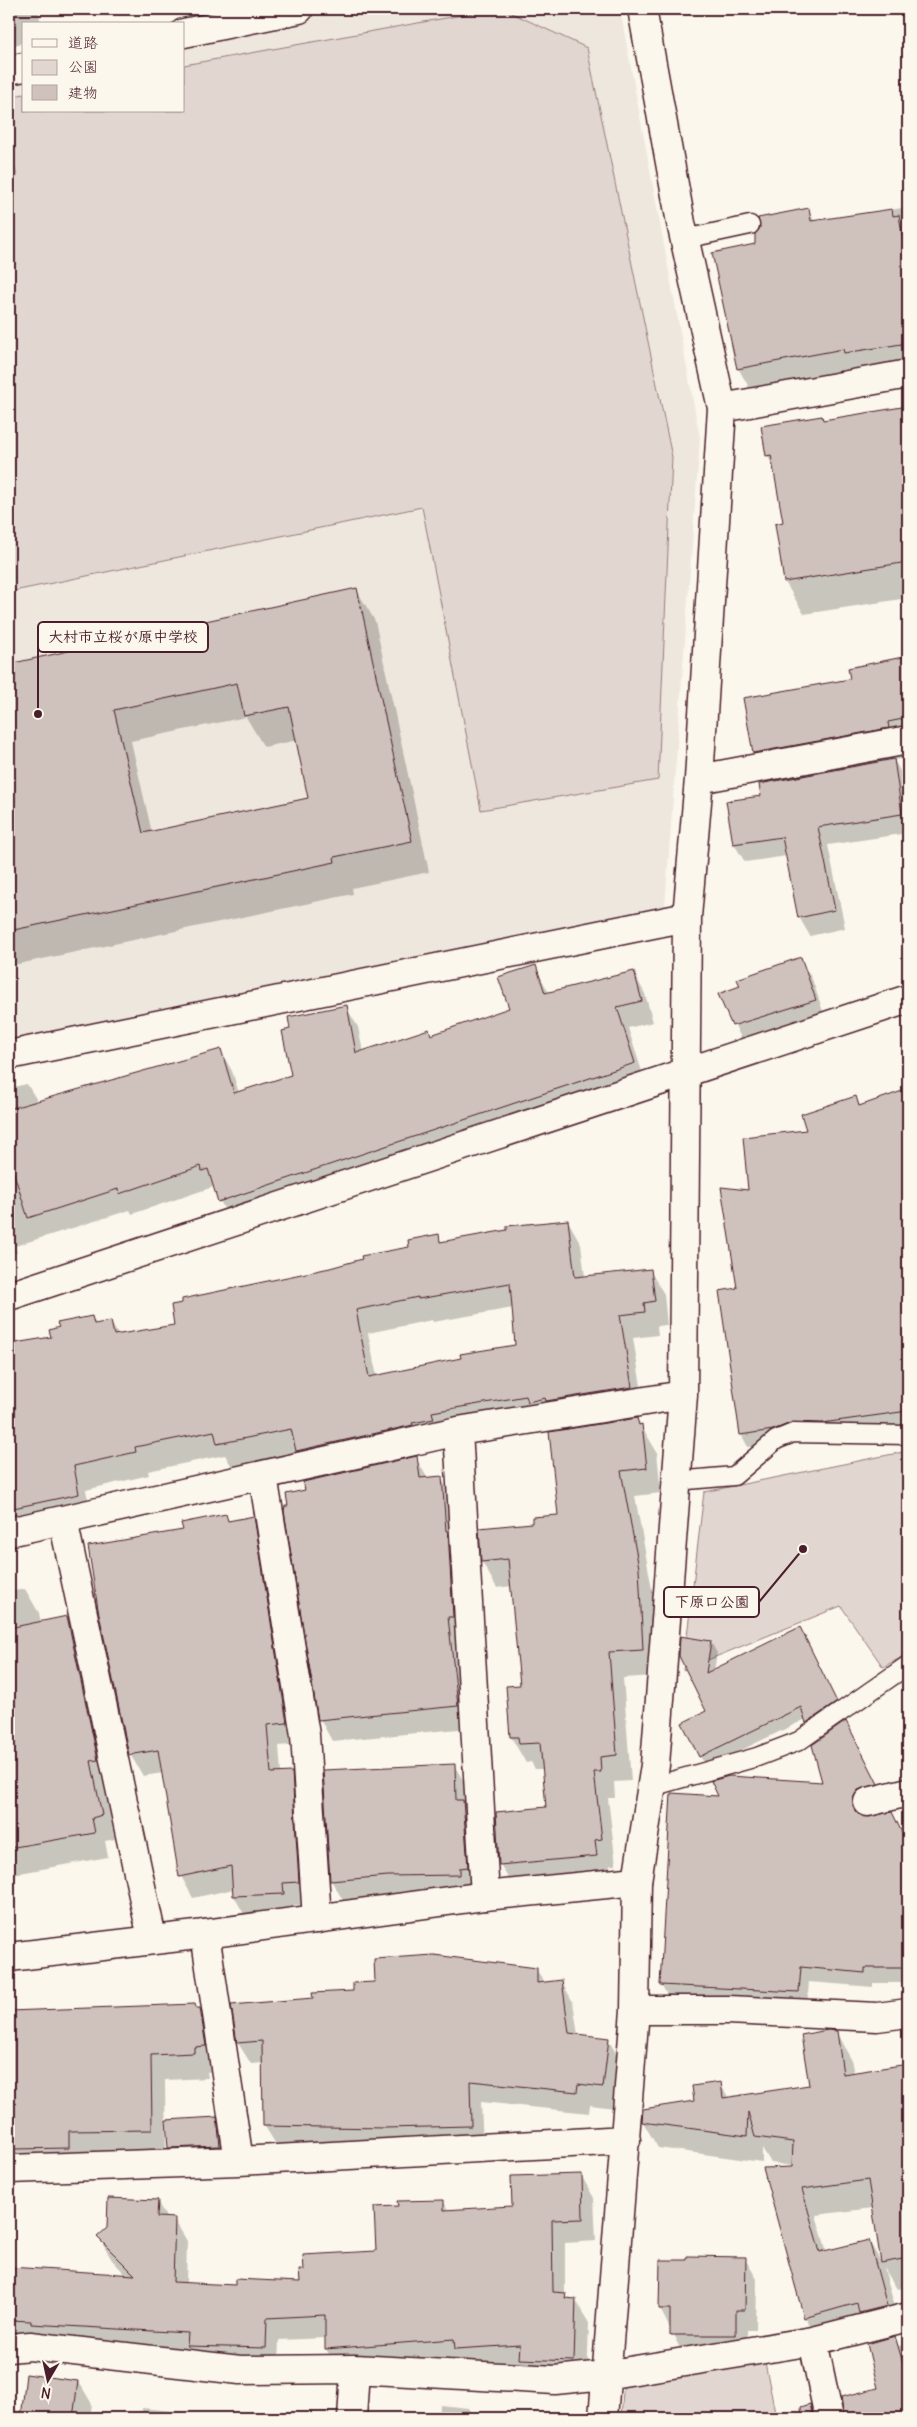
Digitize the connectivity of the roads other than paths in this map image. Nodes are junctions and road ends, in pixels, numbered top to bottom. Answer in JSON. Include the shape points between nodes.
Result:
{"nodes":[{"id":1,"x":299,"y":9,"type":"edge"},
{"id":2,"x":642,"y":9,"type":"edge"},
{"id":3,"x":185,"y":33,"type":"edge"},
{"id":4,"x":22,"y":67,"type":"edge"},
{"id":5,"x":9,"y":70,"type":"edge"},
{"id":6,"x":750,"y":225,"type":"dead end"},
{"id":7,"x":684,"y":238,"type":"junction"},
{"id":8,"x":908,"y":374,"type":"edge"},
{"id":9,"x":722,"y":408,"type":"junction"},
{"id":10,"x":908,"y":740,"type":"edge"},
{"id":11,"x":699,"y":780,"type":"junction"},
{"id":12,"x":688,"y":917,"type":"junction"},
{"id":13,"x":908,"y":999,"type":"edge"},
{"id":14,"x":9,"y":1055,"type":"edge"},
{"id":15,"x":686,"y":1073,"type":"junction"},
{"id":16,"x":9,"y":1296,"type":"edge"},
{"id":17,"x":683,"y":1396,"type":"junction"},
{"id":18,"x":458,"y":1431,"type":"junction"},
{"id":19,"x":908,"y":1435,"type":"edge"},
{"id":20,"x":263,"y":1476,"type":"junction"},
{"id":21,"x":676,"y":1481,"type":"junction"},
{"id":22,"x":63,"y":1520,"type":"junction"},
{"id":23,"x":9,"y":1532,"type":"edge"},
{"id":24,"x":908,"y":1665,"type":"edge"},
{"id":25,"x":651,"y":1787,"type":"junction"},
{"id":26,"x":908,"y":1792,"type":"edge"},
{"id":27,"x":868,"y":1802,"type":"dead end"},
{"id":28,"x":637,"y":1881,"type":"junction"},
{"id":29,"x":485,"y":1896,"type":"junction"},
{"id":30,"x":317,"y":1919,"type":"junction"},
{"id":31,"x":205,"y":1934,"type":"junction"},
{"id":32,"x":152,"y":1938,"type":"junction"},
{"id":33,"x":9,"y":1957,"type":"edge"},
{"id":34,"x":635,"y":2010,"type":"junction"},
{"id":35,"x":908,"y":2013,"type":"edge"},
{"id":36,"x":626,"y":2140,"type":"junction"},
{"id":37,"x":239,"y":2161,"type":"junction"},
{"id":38,"x":9,"y":2169,"type":"edge"},
{"id":39,"x":908,"y":2317,"type":"edge"},
{"id":40,"x":813,"y":2341,"type":"junction"},
{"id":41,"x":9,"y":2348,"type":"edge"},
{"id":42,"x":355,"y":2369,"type":"junction"},
{"id":43,"x":605,"y":2375,"type":"junction"},
{"id":44,"x":352,"y":2418,"type":"edge"},
{"id":45,"x":603,"y":2418,"type":"edge"},
{"id":46,"x":830,"y":2418,"type":"edge"}],
"edges":[{"from":1,"to":3,"type":"street"},
{"from":2,"to":7,"type":"street"},
{"from":4,"to":5,"type":"street"},
{"from":6,"to":7,"type":"lane"},
{"from":7,"to":9,"type":"street"},
{"from":8,"to":9,"type":"street"},
{"from":9,"to":11,"type":"street"},
{"from":10,"to":11,"type":"street"},
{"from":11,"to":12,"type":"street"},
{"from":12,"to":14,"type":"street"},
{"from":12,"to":15,"type":"street"},
{"from":13,"to":15,"type":"street"},
{"from":15,"to":16,"type":"street"},
{"from":15,"to":17,"type":"street"},
{"from":17,"to":18,"type":"street"},
{"from":17,"to":21,"type":"street"},
{"from":18,"to":20,"type":"street"},
{"from":18,"to":29,"type":"street"},
{"from":19,"to":21,"type":"lane","via":[[793,1433],[776,1440],[734,1476]]},
{"from":20,"to":22,"type":"street"},
{"from":20,"to":30,"type":"street","via":[[305,1735]]},
{"from":21,"to":25,"type":"street"},
{"from":22,"to":23,"type":"street"},
{"from":22,"to":32,"type":"street"},
{"from":24,"to":25,"type":"lane","via":[[799,1741],[758,1757]]},
{"from":25,"to":28,"type":"street"},
{"from":26,"to":27,"type":"street"},
{"from":28,"to":29,"type":"street"},
{"from":28,"to":34,"type":"street"},
{"from":29,"to":30,"type":"street"},
{"from":30,"to":31,"type":"street"},
{"from":31,"to":32,"type":"street"},
{"from":31,"to":37,"type":"street"},
{"from":32,"to":33,"type":"street"},
{"from":34,"to":35,"type":"street","via":[[728,2010],[877,2017]]},
{"from":34,"to":36,"type":"street"},
{"from":36,"to":37,"type":"street"},
{"from":36,"to":43,"type":"street"},
{"from":37,"to":38,"type":"street"},
{"from":39,"to":40,"type":"street"},
{"from":40,"to":43,"type":"street"},
{"from":40,"to":46,"type":"street"},
{"from":41,"to":42,"type":"street","via":[[30,2346],[240,2370]]},
{"from":42,"to":43,"type":"street","via":[[555,2380]]},
{"from":42,"to":44,"type":"street"},
{"from":43,"to":45,"type":"street"}]}
